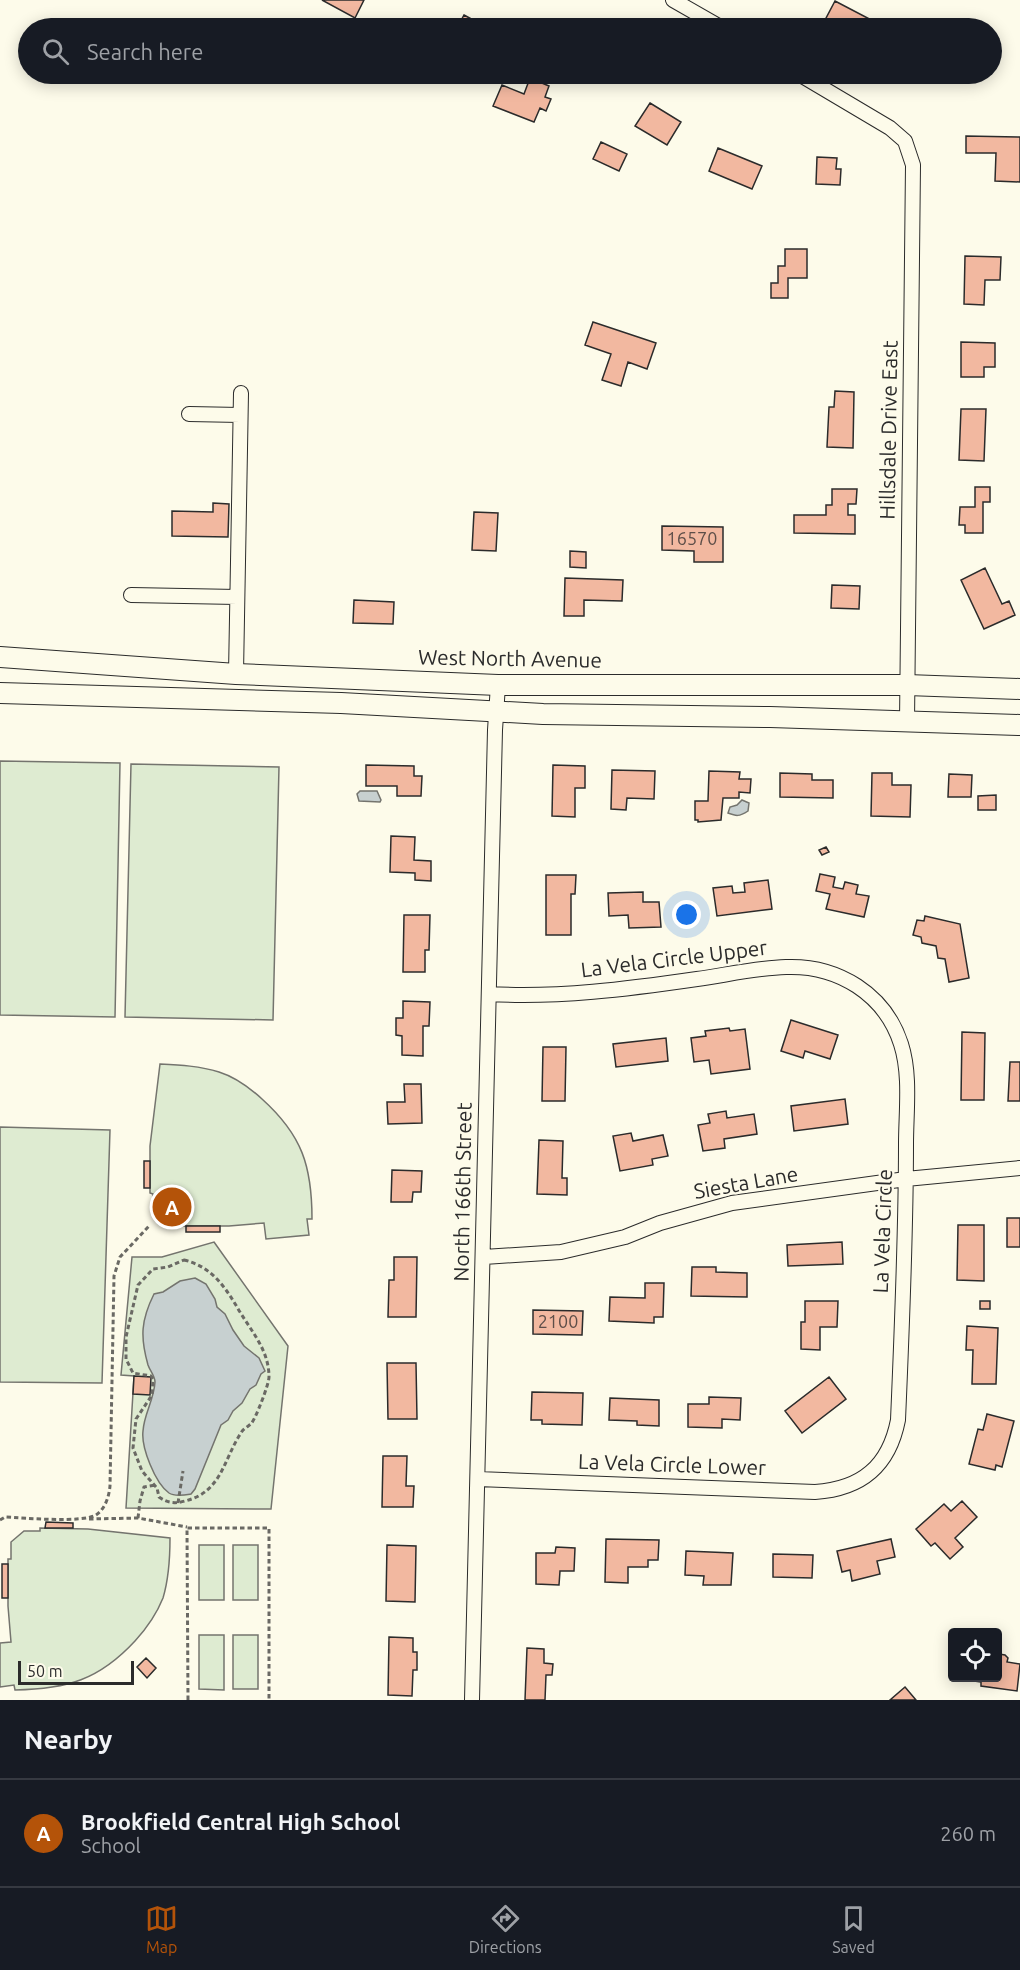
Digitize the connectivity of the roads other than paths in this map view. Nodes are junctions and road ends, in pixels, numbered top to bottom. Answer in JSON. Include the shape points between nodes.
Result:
{"nodes":[{"id":1,"x":673,"y":0,"type":"edge"},
{"id":2,"x":704,"y":18,"type":"edge"},
{"id":3,"x":816,"y":84,"type":"edge"},
{"id":4,"x":241,"y":393,"type":"dead end"},
{"id":5,"x":189,"y":414,"type":"dead end"},
{"id":6,"x":240,"y":415,"type":"junction"},
{"id":7,"x":131,"y":595,"type":"dead end"},
{"id":8,"x":237,"y":597,"type":"junction"},
{"id":9,"x":0,"y":657,"type":"edge"},
{"id":10,"x":236,"y":674,"type":"junction"},
{"id":11,"x":498,"y":685,"type":"junction"},
{"id":12,"x":907,"y":685,"type":"junction"},
{"id":13,"x":1020,"y":689,"type":"edge"},
{"id":14,"x":0,"y":693,"type":"edge"},
{"id":15,"x":496,"y":712,"type":"junction"},
{"id":16,"x":907,"y":722,"type":"junction"},
{"id":17,"x":1020,"y":725,"type":"edge"},
{"id":18,"x":859,"y":988,"type":"joint"},
{"id":19,"x":489,"y":993,"type":"junction"},
{"id":20,"x":1020,"y":1168,"type":"edge"},
{"id":21,"x":906,"y":1179,"type":"junction"},
{"id":22,"x":484,"y":1257,"type":"junction"},
{"id":23,"x":478,"y":1479,"type":"junction"},
{"id":24,"x":862,"y":1480,"type":"joint"},
{"id":25,"x":472,"y":1700,"type":"edge"}],
"edges":[{"from":1,"to":2,"type":"street"},
{"from":3,"to":12,"type":"street","name":"Hillsdale Drive East","via":[[890,128],[905,141],[914,165]]},
{"from":4,"to":6,"type":"street"},
{"from":5,"to":6,"type":"street"},
{"from":6,"to":8,"type":"street"},
{"from":7,"to":8,"type":"street"},
{"from":8,"to":10,"type":"street"},
{"from":9,"to":10,"type":"main road","name":"West North Avenue"},
{"from":10,"to":11,"type":"main road","name":"West North Avenue"},
{"from":11,"to":12,"type":"main road","name":"West North Avenue"},
{"from":11,"to":15,"type":"street","name":"North 166th Street"},
{"from":12,"to":13,"type":"main road","name":"West North Avenue"},
{"from":12,"to":16,"type":"street","name":"Hillsdale Drive East"},
{"from":14,"to":15,"type":"main road","via":[[341,703]]},
{"from":15,"to":16,"type":"main road"},
{"from":15,"to":19,"type":"street","name":"North 166th Street"},
{"from":16,"to":17,"type":"main road"},
{"from":18,"to":19,"type":"street","name":"La Vela Circle Upper","via":[[827,972],[787,967],[584,992]]},
{"from":18,"to":21,"type":"street","name":"La Vela Circle","via":[[882,1006],[902,1046],[906,1074]]},
{"from":19,"to":22,"type":"street","name":"North 166th Street"},
{"from":20,"to":21,"type":"street","name":"Siesta Lane"},
{"from":21,"to":22,"type":"street","name":"Siesta Lane","via":[[732,1203],[625,1237],[561,1252]]},
{"from":21,"to":24,"type":"street","name":"La Vela Circle","via":[[898,1420],[886,1453]]},
{"from":22,"to":23,"type":"street","name":"North 166th Street"},
{"from":23,"to":24,"type":"street","name":"La Vela Circle Lower","via":[[815,1491],[831,1491]]},
{"from":23,"to":25,"type":"street","name":"North 166th Street"}]}
